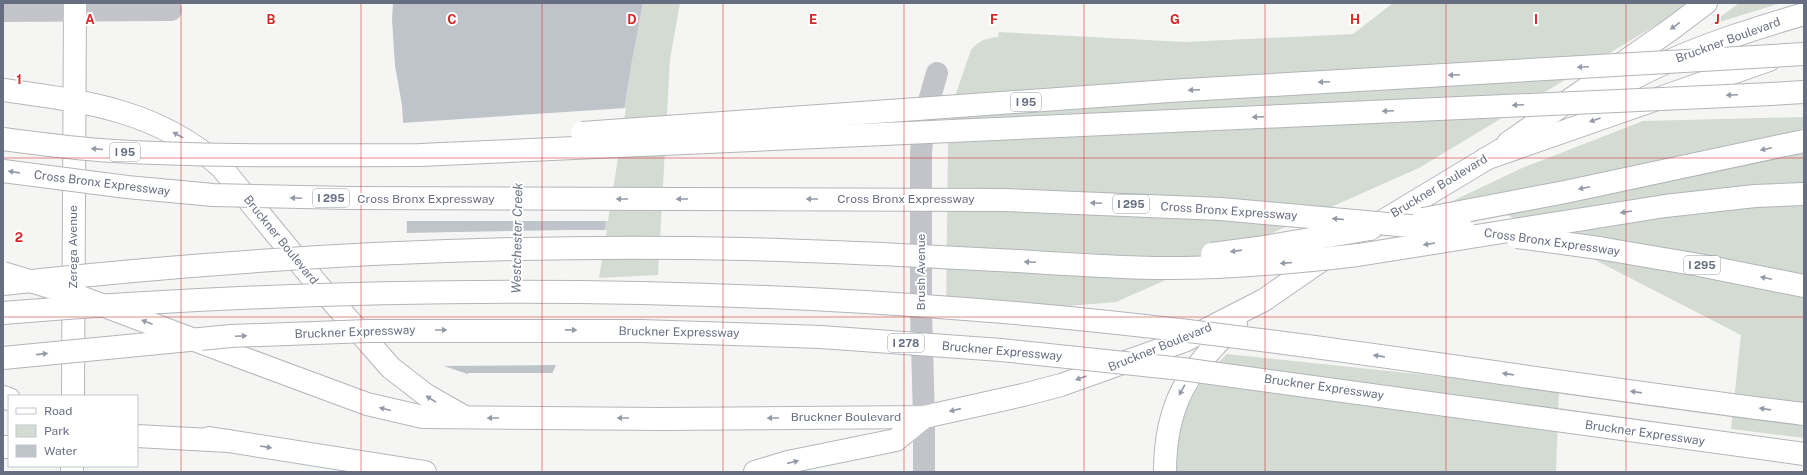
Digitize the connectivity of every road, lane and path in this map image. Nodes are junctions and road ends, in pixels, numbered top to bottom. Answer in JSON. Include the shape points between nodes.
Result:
{"nodes":[{"id":1,"x":1706,"y":3,"type":"edge"},
{"id":2,"x":75,"y":7,"type":"edge"},
{"id":3,"x":171,"y":10,"type":"dead end"},
{"id":4,"x":3,"y":11,"type":"edge"},
{"id":5,"x":1804,"y":14,"type":"edge"},
{"id":6,"x":1804,"y":49,"type":"edge"},
{"id":7,"x":1804,"y":54,"type":"edge"},
{"id":8,"x":936,"y":73,"type":"dead end"},
{"id":9,"x":3,"y":90,"type":"edge"},
{"id":10,"x":1804,"y":92,"type":"edge"},
{"id":11,"x":74,"y":101,"type":"junction"},
{"id":12,"x":3,"y":139,"type":"edge"},
{"id":13,"x":1804,"y":141,"type":"edge"},
{"id":14,"x":248,"y":155,"type":"junction"},
{"id":15,"x":1484,"y":159,"type":"junction"},
{"id":16,"x":3,"y":170,"type":"edge"},
{"id":17,"x":1804,"y":194,"type":"edge"},
{"id":18,"x":1061,"y":264,"type":"junction"},
{"id":19,"x":3,"y":273,"type":"edge"},
{"id":20,"x":3,"y":284,"type":"edge"},
{"id":21,"x":1804,"y":286,"type":"edge"},
{"id":22,"x":1264,"y":300,"type":"junction"},
{"id":23,"x":3,"y":313,"type":"edge"},
{"id":24,"x":3,"y":358,"type":"edge"},
{"id":25,"x":73,"y":395,"type":"edge"},
{"id":26,"x":1804,"y":414,"type":"edge"},
{"id":27,"x":924,"y":417,"type":"junction"},
{"id":28,"x":466,"y":418,"type":"junction"},
{"id":29,"x":138,"y":426,"type":"edge"},
{"id":30,"x":138,"y":436,"type":"edge"},
{"id":31,"x":228,"y":441,"type":"junction"},
{"id":32,"x":1804,"y":454,"type":"edge"},
{"id":33,"x":425,"y":472,"type":"edge"},
{"id":34,"x":755,"y":472,"type":"edge"},
{"id":35,"x":924,"y":472,"type":"edge"},
{"id":36,"x":1165,"y":472,"type":"edge"}],
"edges":[{"from":1,"to":15,"type":"main road","one_way":true},
{"from":2,"to":3,"type":"street"},
{"from":2,"to":4,"type":"street"},
{"from":2,"to":11,"type":"main road","name":"Zerega Avenue"},
{"from":5,"to":15,"type":"main road","name":"Bruckner Boulevard","via":[[1727,38],[1654,68]]},
{"from":6,"to":15,"type":"main road","one_way":true,"via":[[1695,84]]},
{"from":7,"to":14,"type":"main road","number":"I 95","one_way":true,"bridge":true,"via":[[1176,91],[340,151]]},
{"from":8,"to":27,"type":"street","name":"Brush Avenue","via":[[925,115],[921,152]]},
{"from":9,"to":11,"type":"main road","name":"Bruckner Boulevard"},
{"from":10,"to":14,"type":"main road","one_way":true,"bridge":true,"via":[[467,153]]},
{"from":11,"to":25,"type":"main road","name":"Zerega Avenue"},
{"from":28,"to":11,"type":"main road","name":"Bruckner Boulevard","one_way":true,"via":[[426,395],[391,368],[318,285],[236,184],[206,153],[153,122],[111,108]]},
{"from":14,"to":12,"type":"main road","number":"I 95","one_way":true,"bridge":true,"via":[[113,151]]},
{"from":13,"to":18,"type":"main road","one_way":true,"bridge":true,"via":[[1498,206],[1299,242],[1190,257]]},
{"from":15,"to":22,"type":"main road","name":"Bruckner Boulevard","via":[[1348,242]]},
{"from":21,"to":16,"type":"main road","name":"Cross Bronx Expressway","number":"I 295","one_way":true,"bridge":true,"via":[[1648,256],[1506,235],[1214,209],[974,199],[269,197],[127,187]]},
{"from":17,"to":18,"type":"main road","one_way":true,"bridge":true,"via":[[1755,196],[1665,206],[1400,249],[1314,260],[1190,268]]},
{"from":18,"to":20,"type":"main road","one_way":true,"bridge":true,"via":[[787,250],[513,249],[241,262]]},
{"from":28,"to":19,"type":"main road","name":"Bruckner Boulevard","one_way":true,"bridge":true,"via":[[423,417],[367,404],[63,291]]},
{"from":22,"to":27,"type":"main road","name":"Bruckner Boulevard","one_way":true,"via":[[1184,341],[1061,385]]},
{"from":22,"to":36,"type":"main road","one_way":true,"via":[[1210,350],[1186,383],[1168,426]]},
{"from":26,"to":23,"type":"main road","one_way":true,"bridge":true,"via":[[1191,331],[875,302],[649,293],[439,292],[212,299]]},
{"from":24,"to":32,"type":"main road","name":"Bruckner Expressway","number":"I 278","one_way":true,"bridge":true,"via":[[232,336],[375,331],[640,331],[813,337],[1009,351],[1182,369]]},
{"from":27,"to":28,"type":"main road","name":"Bruckner Boulevard","one_way":true},
{"from":34,"to":27,"type":"main road","one_way":true,"via":[[788,462],[896,440]]},
{"from":27,"to":35,"type":"street","name":"Brush Avenue"},
{"from":29,"to":31,"type":"main road"},
{"from":30,"to":31,"type":"main road"},
{"from":31,"to":33,"type":"main road","one_way":true}]}
